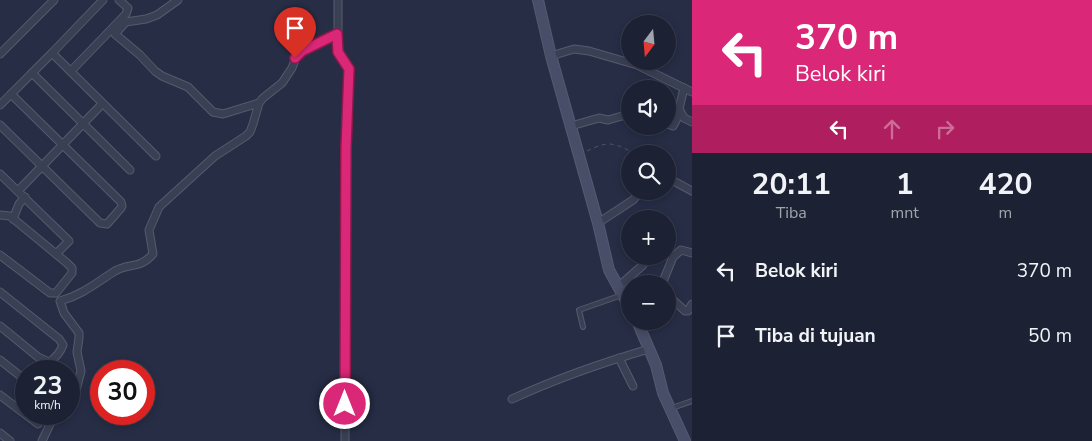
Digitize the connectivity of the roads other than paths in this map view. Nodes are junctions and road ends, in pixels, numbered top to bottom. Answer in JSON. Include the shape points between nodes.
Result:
{"nodes":[{"id":1,"x":54,"y":0,"type":"edge"},
{"id":2,"x":103,"y":0,"type":"edge"},
{"id":3,"x":119,"y":0,"type":"edge"},
{"id":4,"x":178,"y":0,"type":"edge"},
{"id":5,"x":338,"y":0,"type":"edge"},
{"id":6,"x":538,"y":0,"type":"edge"},
{"id":7,"x":337,"y":34,"type":"junction"},
{"id":8,"x":52,"y":53,"type":"junction"},
{"id":9,"x":0,"y":54,"type":"edge"},
{"id":10,"x":551,"y":56,"type":"junction"},
{"id":11,"x":71,"y":71,"type":"junction"},
{"id":12,"x":32,"y":73,"type":"junction"},
{"id":13,"x":684,"y":88,"type":"junction"},
{"id":14,"x":692,"y":92,"type":"edge"},
{"id":15,"x":11,"y":94,"type":"junction"},
{"id":16,"x":259,"y":103,"type":"junction"},
{"id":17,"x":102,"y":104,"type":"junction"},
{"id":18,"x":0,"y":105,"type":"edge"},
{"id":19,"x":680,"y":113,"type":"junction"},
{"id":20,"x":621,"y":116,"type":"edge"},
{"id":21,"x":676,"y":120,"type":"edge"},
{"id":22,"x":692,"y":122,"type":"edge"},
{"id":23,"x":84,"y":124,"type":"junction"},
{"id":24,"x":0,"y":125,"type":"edge"},
{"id":25,"x":571,"y":126,"type":"junction"},
{"id":26,"x":63,"y":145,"type":"junction"},
{"id":27,"x":156,"y":156,"type":"dead end"},
{"id":28,"x":42,"y":167,"type":"junction"},
{"id":29,"x":130,"y":170,"type":"dead end"},
{"id":30,"x":0,"y":174,"type":"edge"},
{"id":31,"x":676,"y":182,"type":"edge"},
{"id":32,"x":18,"y":191,"type":"junction"},
{"id":33,"x":692,"y":191,"type":"edge"},
{"id":34,"x":24,"y":198,"type":"junction"},
{"id":35,"x":633,"y":200,"type":"edge"},
{"id":36,"x":0,"y":215,"type":"edge"},
{"id":37,"x":12,"y":219,"type":"junction"},
{"id":38,"x":598,"y":223,"type":"junction"},
{"id":39,"x":692,"y":253,"type":"edge"},
{"id":40,"x":56,"y":254,"type":"junction"},
{"id":41,"x":0,"y":255,"type":"edge"},
{"id":42,"x":643,"y":265,"type":"dead end"},
{"id":43,"x":666,"y":275,"type":"edge"},
{"id":44,"x":620,"y":291,"type":"junction"},
{"id":45,"x":0,"y":292,"type":"edge"},
{"id":46,"x":676,"y":303,"type":"edge"},
{"id":47,"x":692,"y":304,"type":"edge"},
{"id":48,"x":0,"y":326,"type":"edge"},
{"id":49,"x":583,"y":327,"type":"dead end"},
{"id":50,"x":641,"y":330,"type":"edge"},
{"id":51,"x":650,"y":349,"type":"junction"},
{"id":52,"x":619,"y":358,"type":"junction"},
{"id":53,"x":0,"y":360,"type":"edge"},
{"id":54,"x":79,"y":360,"type":"edge"},
{"id":55,"x":15,"y":372,"type":"edge"},
{"id":56,"x":633,"y":386,"type":"dead end"},
{"id":57,"x":0,"y":395,"type":"edge"},
{"id":58,"x":512,"y":399,"type":"dead end"},
{"id":59,"x":692,"y":401,"type":"edge"},
{"id":60,"x":15,"y":406,"type":"edge"},
{"id":61,"x":670,"y":409,"type":"junction"},
{"id":62,"x":50,"y":425,"type":"edge"},
{"id":63,"x":0,"y":433,"type":"edge"},
{"id":64,"x":10,"y":441,"type":"edge"},
{"id":65,"x":42,"y":441,"type":"edge"},
{"id":66,"x":345,"y":441,"type":"edge"},
{"id":67,"x":685,"y":441,"type":"edge"}],
"edges":[{"from":1,"to":9,"type":"street"},
{"from":2,"to":8,"type":"street"},
{"from":3,"to":11,"type":"street","via":[[128,8],[126,14]]},
{"from":4,"to":16,"type":"street","via":[[157,15],[126,22],[115,34],[155,71],[188,87],[214,112],[223,114]]},
{"from":5,"to":7,"type":"street"},
{"from":6,"to":10,"type":"main road"},
{"from":7,"to":16,"type":"street","via":[[297,55],[282,83]]},
{"from":7,"to":66,"type":"street","via":[[338,52],[349,69]]},
{"from":8,"to":11,"type":"street"},
{"from":8,"to":12,"type":"street"},
{"from":10,"to":13,"type":"street","via":[[574,49],[589,51],[628,62]]},
{"from":10,"to":25,"type":"main road"},
{"from":11,"to":17,"type":"street"},
{"from":12,"to":15,"type":"street"},
{"from":12,"to":23,"type":"street"},
{"from":13,"to":14,"type":"street"},
{"from":13,"to":19,"type":"street"},
{"from":15,"to":18,"type":"street"},
{"from":15,"to":26,"type":"street"},
{"from":16,"to":54,"type":"street","via":[[246,136],[215,156],[158,207],[149,230],[153,254],[146,262],[117,270],[82,293],[60,301],[64,313],[76,328]]},
{"from":17,"to":23,"type":"street"},
{"from":17,"to":27,"type":"street"},
{"from":19,"to":21,"type":"street"},
{"from":19,"to":22,"type":"street"},
{"from":20,"to":25,"type":"street"},
{"from":23,"to":26,"type":"street"},
{"from":23,"to":29,"type":"street"},
{"from":24,"to":28,"type":"street"},
{"from":25,"to":38,"type":"main road"},
{"from":26,"to":28,"type":"street"},
{"from":26,"to":28,"type":"street","via":[[122,204],[107,224],[100,223]]},
{"from":28,"to":32,"type":"street"},
{"from":30,"to":32,"type":"street"},
{"from":31,"to":33,"type":"street"},
{"from":32,"to":34,"type":"street"},
{"from":34,"to":37,"type":"street"},
{"from":34,"to":40,"type":"street","via":[[69,241]]},
{"from":35,"to":38,"type":"street"},
{"from":36,"to":37,"type":"street"},
{"from":37,"to":40,"type":"street"},
{"from":38,"to":44,"type":"main road","via":[[609,270]]},
{"from":39,"to":43,"type":"street","via":[[681,250],[673,257]]},
{"from":40,"to":41,"type":"street","via":[[72,268],[72,273],[53,294]]},
{"from":42,"to":44,"type":"street"},
{"from":44,"to":49,"type":"lane","via":[[579,310]]},
{"from":45,"to":48,"type":"street","via":[[59,339],[61,349],[49,362]]},
{"from":46,"to":47,"type":"street","via":[[685,311]]},
{"from":50,"to":51,"type":"main road"},
{"from":51,"to":52,"type":"street"},
{"from":51,"to":61,"type":"main road"},
{"from":52,"to":56,"type":"street"},
{"from":52,"to":58,"type":"street","via":[[548,382]]},
{"from":53,"to":55,"type":"street"},
{"from":57,"to":60,"type":"street"},
{"from":59,"to":61,"type":"lane"},
{"from":61,"to":67,"type":"main road"},
{"from":62,"to":65,"type":"street"},
{"from":63,"to":64,"type":"street"}]}
